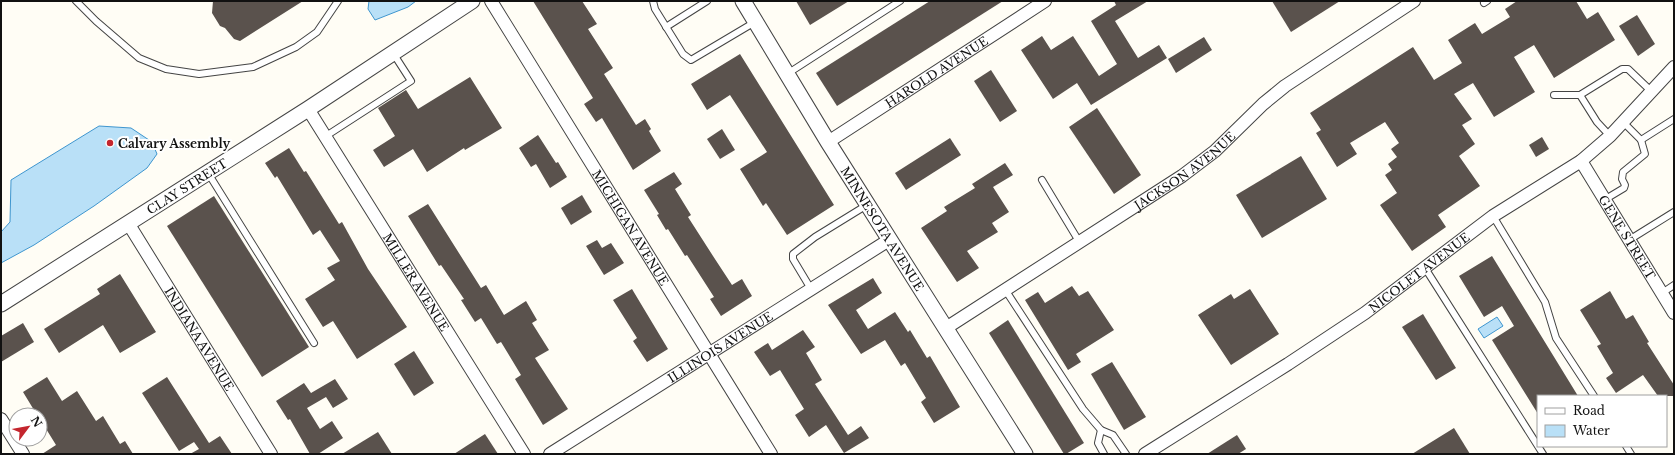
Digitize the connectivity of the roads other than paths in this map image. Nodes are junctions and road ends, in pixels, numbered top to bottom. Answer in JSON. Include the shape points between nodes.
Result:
{"nodes":[{"id":1,"x":76,"y":1,"type":"edge"},
{"id":2,"x":338,"y":1,"type":"edge"},
{"id":3,"x":472,"y":1,"type":"edge"},
{"id":4,"x":491,"y":1,"type":"edge"},
{"id":5,"x":653,"y":1,"type":"edge"},
{"id":6,"x":707,"y":1,"type":"edge"},
{"id":7,"x":742,"y":1,"type":"edge"},
{"id":8,"x":900,"y":1,"type":"edge"},
{"id":9,"x":1045,"y":1,"type":"edge"},
{"id":10,"x":1414,"y":1,"type":"edge"},
{"id":11,"x":755,"y":22,"type":"junction"},
{"id":12,"x":666,"y":27,"type":"junction"},
{"id":13,"x":393,"y":53,"type":"junction"},
{"id":14,"x":1674,"y":67,"type":"edge"},
{"id":15,"x":787,"y":74,"type":"junction"},
{"id":16,"x":1652,"y":91,"type":"junction"},
{"id":17,"x":1554,"y":95,"type":"dead end"},
{"id":18,"x":1580,"y":95,"type":"junction"},
{"id":19,"x":308,"y":109,"type":"junction"},
{"id":20,"x":1674,"y":119,"type":"edge"},
{"id":21,"x":1623,"y":122,"type":"junction"},
{"id":22,"x":326,"y":136,"type":"junction"},
{"id":23,"x":1610,"y":136,"type":"junction"},
{"id":24,"x":1641,"y":140,"type":"junction"},
{"id":25,"x":828,"y":142,"type":"junction"},
{"id":26,"x":1581,"y":161,"type":"junction"},
{"id":27,"x":208,"y":173,"type":"junction"},
{"id":28,"x":1042,"y":180,"type":"dead end"},
{"id":29,"x":1604,"y":200,"type":"junction"},
{"id":30,"x":867,"y":204,"type":"junction"},
{"id":31,"x":1674,"y":212,"type":"edge"},
{"id":32,"x":1493,"y":216,"type":"junction"},
{"id":33,"x":128,"y":223,"type":"junction"},
{"id":34,"x":889,"y":240,"type":"junction"},
{"id":35,"x":1629,"y":240,"type":"junction"},
{"id":36,"x":1080,"y":243,"type":"junction"},
{"id":37,"x":1425,"y":268,"type":"junction"},
{"id":38,"x":1674,"y":285,"type":"edge"},
{"id":39,"x":811,"y":289,"type":"junction"},
{"id":40,"x":1006,"y":291,"type":"junction"},
{"id":41,"x":1662,"y":293,"type":"junction"},
{"id":42,"x":1,"y":304,"type":"edge"},
{"id":43,"x":1674,"y":313,"type":"edge"},
{"id":44,"x":946,"y":328,"type":"junction"},
{"id":45,"x":314,"y":343,"type":"dead end"},
{"id":46,"x":709,"y":354,"type":"junction"},
{"id":47,"x":1593,"y":395,"type":"edge"},
{"id":48,"x":1,"y":419,"type":"edge"},
{"id":49,"x":1101,"y":430,"type":"junction"},
{"id":50,"x":1537,"y":445,"type":"edge"},
{"id":51,"x":23,"y":454,"type":"edge"},
{"id":52,"x":271,"y":454,"type":"edge"},
{"id":53,"x":524,"y":454,"type":"edge"},
{"id":54,"x":550,"y":454,"type":"edge"},
{"id":55,"x":771,"y":454,"type":"edge"},
{"id":56,"x":1025,"y":454,"type":"edge"},
{"id":57,"x":1104,"y":454,"type":"edge"},
{"id":58,"x":1126,"y":454,"type":"edge"},
{"id":59,"x":1145,"y":454,"type":"edge"}],
"edges":[{"from":1,"to":2,"type":"lane","via":[[139,58],[166,69],[199,74],[253,67],[296,46],[317,32]]},
{"from":3,"to":13,"type":"street","name":"CLAY STREET"},
{"from":4,"to":46,"type":"street","name":"MICHIGAN AVENUE"},
{"from":5,"to":12,"type":"lane"},
{"from":6,"to":12,"type":"lane"},
{"from":7,"to":11,"type":"street","name":"MINNESOTA AVENUE"},
{"from":8,"to":15,"type":"lane"},
{"from":9,"to":25,"type":"street","name":"HAROLD AVENUE"},
{"from":10,"to":36,"type":"street","name":"JACKSON AVENUE","via":[[1285,86],[1193,168]]},
{"from":11,"to":12,"type":"lane","via":[[691,60],[683,54]]},
{"from":11,"to":15,"type":"street","name":"MINNESOTA AVENUE"},
{"from":13,"to":19,"type":"street","name":"CLAY STREET"},
{"from":13,"to":22,"type":"lane","via":[[411,81]]},
{"from":14,"to":16,"type":"street","name":"NICOLET AVENUE"},
{"from":15,"to":25,"type":"street","name":"MINNESOTA AVENUE"},
{"from":16,"to":18,"type":"lane","via":[[1628,69],[1622,69]]},
{"from":16,"to":21,"type":"street","name":"NICOLET AVENUE"},
{"from":17,"to":18,"type":"lane"},
{"from":18,"to":23,"type":"lane","via":[[1597,122]]},
{"from":19,"to":22,"type":"street","name":"MILLER AVENUE"},
{"from":19,"to":27,"type":"street","name":"CLAY STREET"},
{"from":20,"to":24,"type":"lane"},
{"from":21,"to":23,"type":"street","name":"NICOLET AVENUE"},
{"from":21,"to":24,"type":"lane"},
{"from":22,"to":53,"type":"street","name":"MILLER AVENUE"},
{"from":23,"to":26,"type":"street","name":"NICOLET AVENUE"},
{"from":24,"to":29,"type":"lane","via":[[1645,154],[1623,172],[1622,178],[1626,184],[1624,188]]},
{"from":25,"to":30,"type":"street","name":"MINNESOTA AVENUE"},
{"from":26,"to":29,"type":"street","name":"GENE STREET"},
{"from":26,"to":32,"type":"street","name":"NICOLET AVENUE"},
{"from":27,"to":33,"type":"street","name":"CLAY STREET"},
{"from":27,"to":45,"type":"lane"},
{"from":28,"to":36,"type":"lane"},
{"from":29,"to":35,"type":"street","name":"GENE STREET"},
{"from":30,"to":34,"type":"street","name":"MINNESOTA AVENUE"},
{"from":30,"to":39,"type":"lane","via":[[792,254]]},
{"from":31,"to":35,"type":"lane"},
{"from":32,"to":37,"type":"street","name":"NICOLET AVENUE"},
{"from":32,"to":47,"type":"lane","via":[[1545,302],[1556,338]]},
{"from":33,"to":42,"type":"street","name":"CLAY STREET"},
{"from":33,"to":52,"type":"street","name":"INDIANA AVENUE"},
{"from":34,"to":39,"type":"street","name":"ILLINOIS AVENUE"},
{"from":34,"to":44,"type":"street","name":"MINNESOTA AVENUE"},
{"from":35,"to":41,"type":"street","name":"GENE STREET"},
{"from":36,"to":40,"type":"street","name":"JACKSON AVENUE"},
{"from":37,"to":50,"type":"lane"},
{"from":37,"to":59,"type":"street","name":"NICOLET AVENUE","via":[[1365,313],[1295,360]]},
{"from":38,"to":41,"type":"lane"},
{"from":39,"to":46,"type":"street","name":"ILLINOIS AVENUE"},
{"from":40,"to":44,"type":"street","name":"JACKSON AVENUE"},
{"from":40,"to":49,"type":"lane","via":[[1083,409]]},
{"from":41,"to":43,"type":"street","name":"GENE STREET"},
{"from":44,"to":56,"type":"street","name":"MINNESOTA AVENUE"},
{"from":46,"to":54,"type":"street","name":"ILLINOIS AVENUE"},
{"from":46,"to":55,"type":"street","name":"MICHIGAN AVENUE"},
{"from":48,"to":51,"type":"street"},
{"from":49,"to":57,"type":"lane","via":[[1098,443]]},
{"from":49,"to":58,"type":"lane","via":[[1113,435]]}]}
